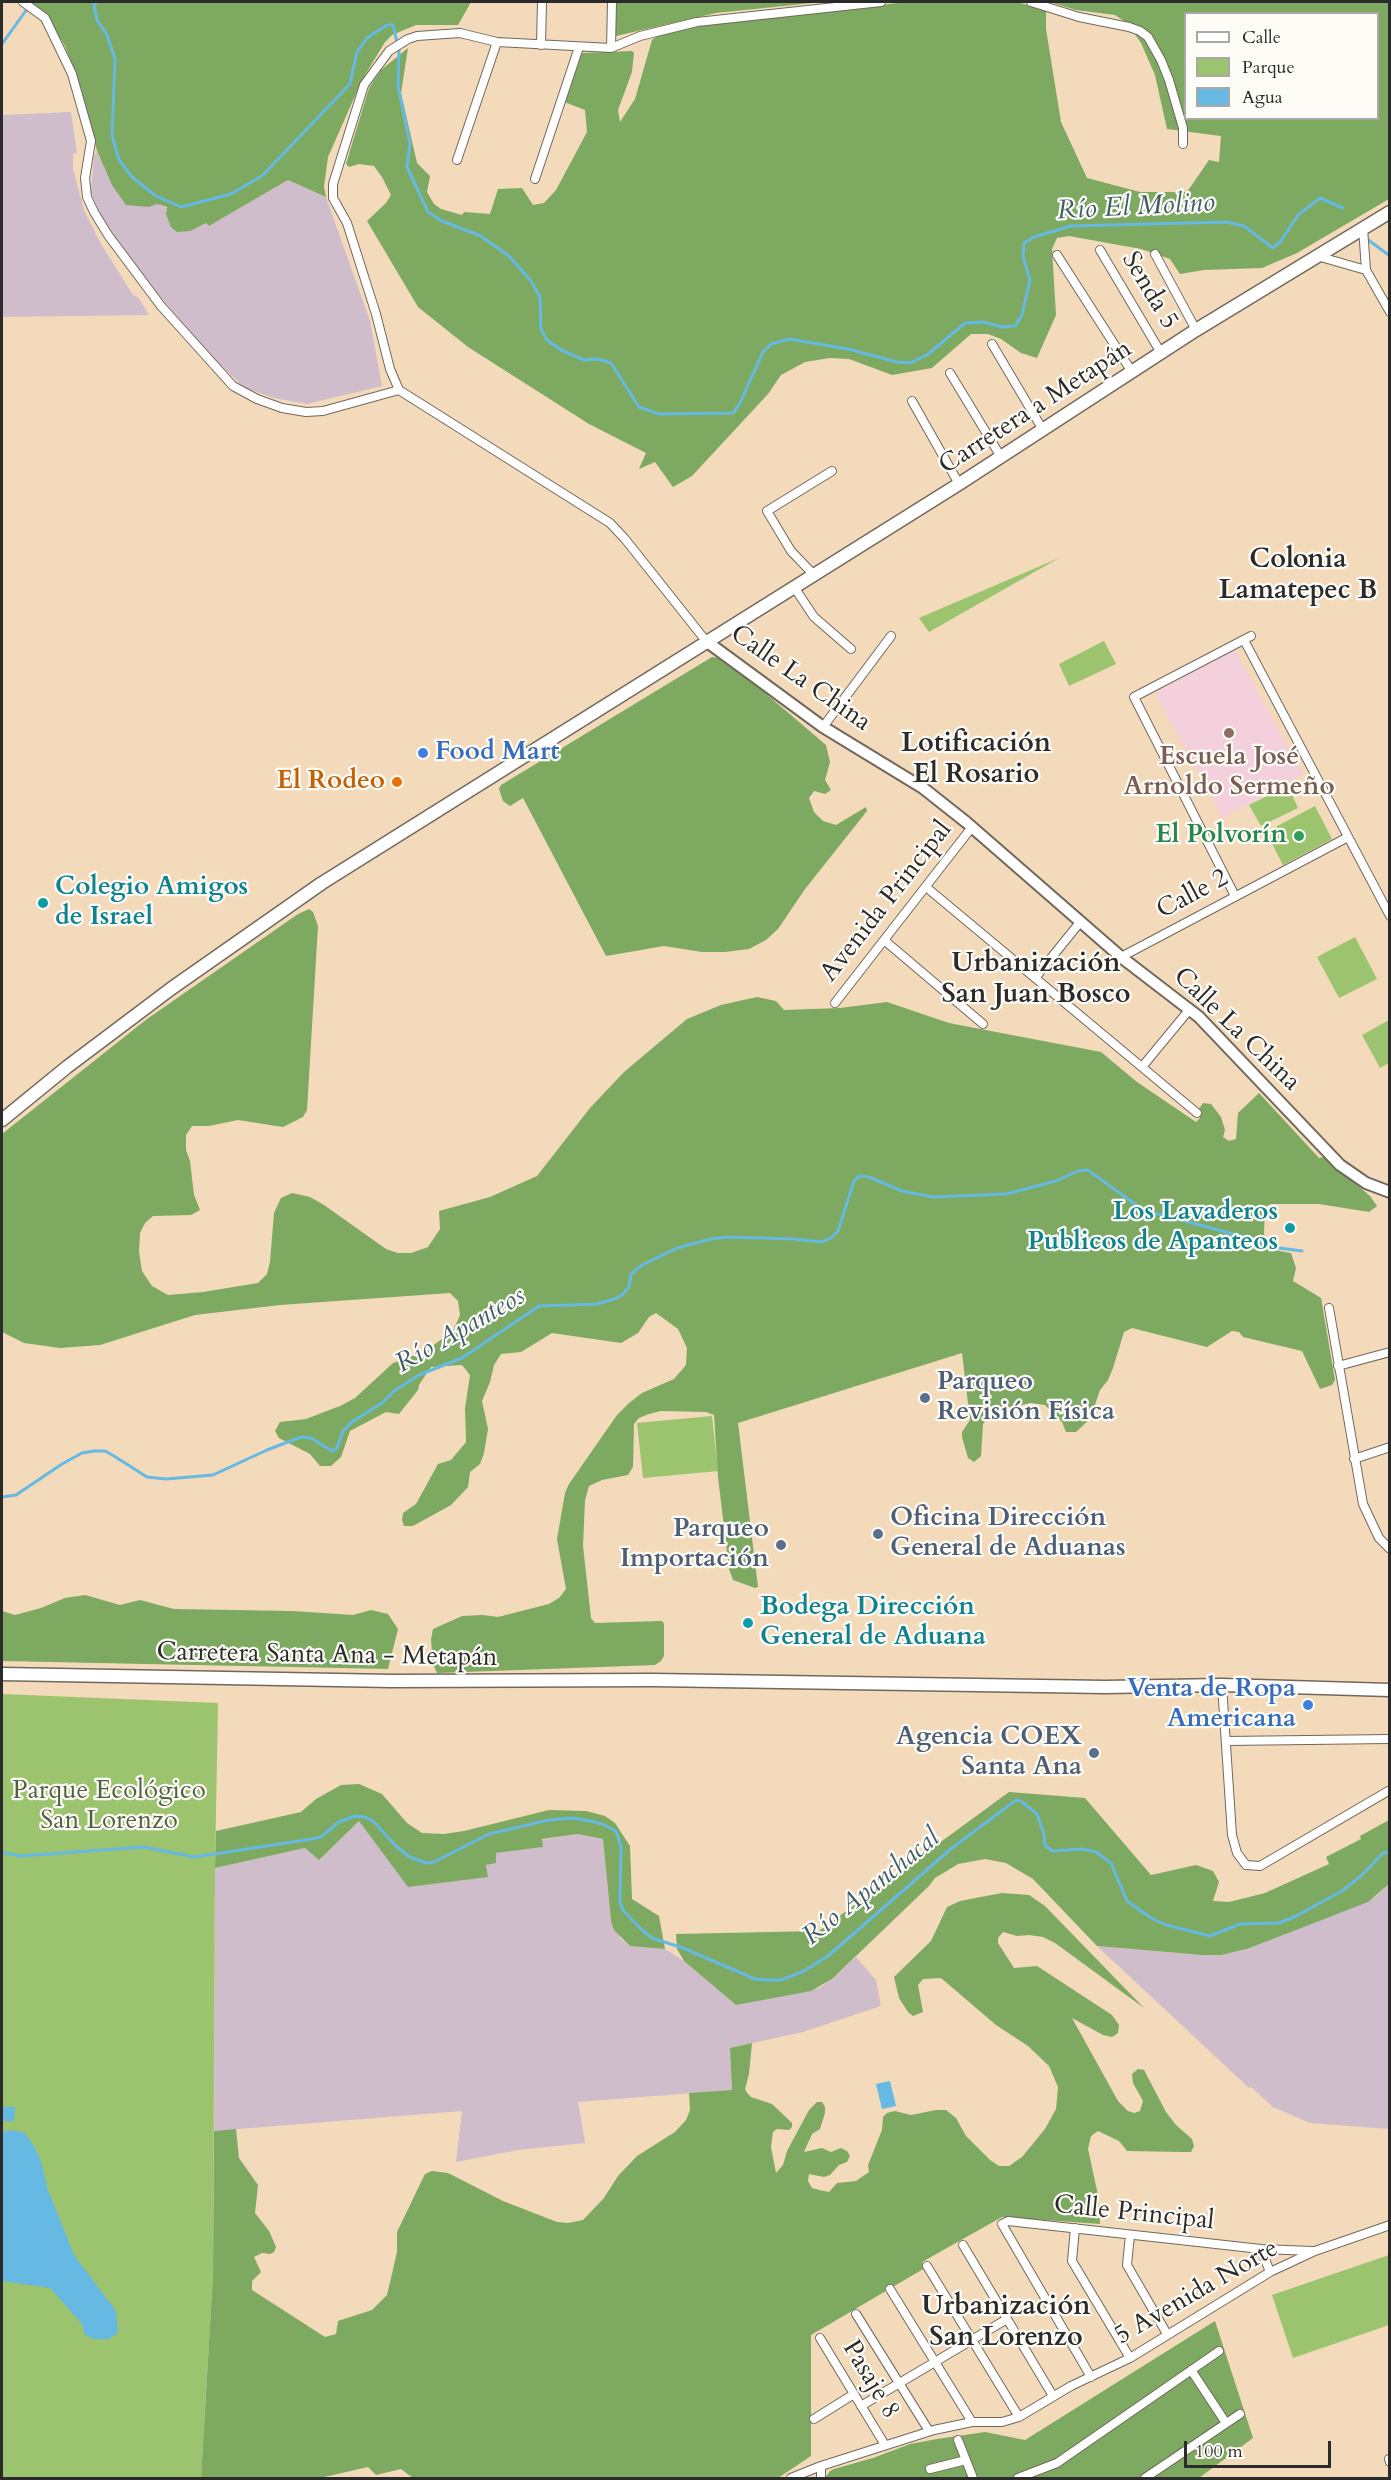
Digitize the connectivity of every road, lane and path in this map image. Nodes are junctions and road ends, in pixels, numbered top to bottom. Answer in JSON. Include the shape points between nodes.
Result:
{"nodes":[{"id":1,"x":23,"y":2,"type":"edge"},
{"id":2,"x":542,"y":2,"type":"edge"},
{"id":3,"x":612,"y":2,"type":"edge"},
{"id":4,"x":881,"y":2,"type":"edge"},
{"id":5,"x":1031,"y":2,"type":"edge"},
{"id":6,"x":497,"y":42,"type":"junction"},
{"id":7,"x":541,"y":45,"type":"junction"},
{"id":8,"x":579,"y":47,"type":"junction"},
{"id":9,"x":611,"y":48,"type":"junction"},
{"id":10,"x":1183,"y":144,"type":"dead end"},
{"id":11,"x":457,"y":160,"type":"dead end"},
{"id":12,"x":535,"y":179,"type":"dead end"},
{"id":13,"x":1389,"y":212,"type":"edge"},
{"id":14,"x":1363,"y":228,"type":"junction"},
{"id":15,"x":1100,"y":250,"type":"dead end"},
{"id":16,"x":1155,"y":254,"type":"dead end"},
{"id":17,"x":1057,"y":255,"type":"dead end"},
{"id":18,"x":1317,"y":256,"type":"junction"},
{"id":19,"x":1366,"y":270,"type":"junction"},
{"id":20,"x":1389,"y":312,"type":"edge"},
{"id":21,"x":1196,"y":330,"type":"junction"},
{"id":22,"x":992,"y":344,"type":"dead end"},
{"id":23,"x":1161,"y":354,"type":"junction"},
{"id":24,"x":950,"y":372,"type":"dead end"},
{"id":25,"x":1132,"y":372,"type":"junction"},
{"id":26,"x":399,"y":390,"type":"junction"},
{"id":27,"x":912,"y":401,"type":"dead end"},
{"id":28,"x":1043,"y":430,"type":"junction"},
{"id":29,"x":1001,"y":457,"type":"junction"},
{"id":30,"x":832,"y":471,"type":"dead end"},
{"id":31,"x":959,"y":484,"type":"junction"},
{"id":32,"x":814,"y":575,"type":"junction"},
{"id":33,"x":794,"y":587,"type":"junction"},
{"id":34,"x":891,"y":636,"type":"dead end"},
{"id":35,"x":706,"y":641,"type":"junction"},
{"id":36,"x":851,"y":648,"type":"dead end"},
{"id":37,"x":823,"y":727,"type":"junction"},
{"id":38,"x":972,"y":827,"type":"junction"},
{"id":39,"x":1348,"y":837,"type":"junction"},
{"id":40,"x":926,"y":887,"type":"junction"},
{"id":41,"x":1236,"y":896,"type":"junction"},
{"id":42,"x":1389,"y":916,"type":"edge"},
{"id":43,"x":1081,"y":921,"type":"junction"},
{"id":44,"x":884,"y":940,"type":"junction"},
{"id":45,"x":1122,"y":957,"type":"junction"},
{"id":46,"x":1035,"y":978,"type":"junction"},
{"id":47,"x":835,"y":1004,"type":"dead end"},
{"id":48,"x":1189,"y":1010,"type":"junction"},
{"id":49,"x":983,"y":1024,"type":"dead end"},
{"id":50,"x":1142,"y":1067,"type":"junction"},
{"id":51,"x":1197,"y":1113,"type":"dead end"},
{"id":52,"x":2,"y":1120,"type":"edge"},
{"id":53,"x":1389,"y":1192,"type":"edge"},
{"id":54,"x":1329,"y":1308,"type":"dead end"},
{"id":55,"x":1389,"y":1352,"type":"edge"},
{"id":56,"x":1338,"y":1366,"type":"junction"},
{"id":57,"x":1389,"y":1447,"type":"edge"},
{"id":58,"x":1354,"y":1459,"type":"junction"},
{"id":59,"x":1389,"y":1549,"type":"edge"},
{"id":60,"x":2,"y":1674,"type":"edge"},
{"id":61,"x":1222,"y":1685,"type":"junction"},
{"id":62,"x":1389,"y":1690,"type":"edge"},
{"id":63,"x":1389,"y":1739,"type":"edge"},
{"id":64,"x":1226,"y":1741,"type":"junction"},
{"id":65,"x":1389,"y":1790,"type":"edge"},
{"id":66,"x":1389,"y":2225,"type":"edge"},
{"id":67,"x":1075,"y":2228,"type":"junction"},
{"id":68,"x":1130,"y":2235,"type":"junction"},
{"id":69,"x":963,"y":2245,"type":"dead end"},
{"id":70,"x":1261,"y":2249,"type":"junction"},
{"id":71,"x":1315,"y":2251,"type":"junction"},
{"id":72,"x":927,"y":2266,"type":"dead end"},
{"id":73,"x":1270,"y":2272,"type":"junction"},
{"id":74,"x":890,"y":2289,"type":"dead end"},
{"id":75,"x":856,"y":2314,"type":"dead end"},
{"id":76,"x":1007,"y":2319,"type":"junction"},
{"id":77,"x":1167,"y":2334,"type":"junction"},
{"id":78,"x":820,"y":2338,"type":"dead end"},
{"id":79,"x":971,"y":2340,"type":"junction"},
{"id":80,"x":1219,"y":2351,"type":"dead end"},
{"id":81,"x":1130,"y":2358,"type":"junction"},
{"id":82,"x":935,"y":2362,"type":"junction"},
{"id":83,"x":1191,"y":2370,"type":"junction"},
{"id":84,"x":1091,"y":2377,"type":"junction"},
{"id":85,"x":899,"y":2383,"type":"junction"},
{"id":86,"x":854,"y":2394,"type":"junction"},
{"id":87,"x":1053,"y":2396,"type":"junction"},
{"id":88,"x":861,"y":2406,"type":"junction"},
{"id":89,"x":1240,"y":2414,"type":"dead end"},
{"id":90,"x":1019,"y":2417,"type":"junction"},
{"id":91,"x":814,"y":2419,"type":"dead end"},
{"id":92,"x":972,"y":2422,"type":"junction"},
{"id":93,"x":1226,"y":2423,"type":"junction"},
{"id":94,"x":929,"y":2431,"type":"junction"},
{"id":95,"x":958,"y":2440,"type":"dead end"},
{"id":96,"x":885,"y":2445,"type":"junction"},
{"id":97,"x":966,"y":2460,"type":"junction"},
{"id":98,"x":821,"y":2466,"type":"junction"},
{"id":99,"x":930,"y":2469,"type":"dead end"},
{"id":100,"x":791,"y":2478,"type":"edge"},
{"id":101,"x":821,"y":2478,"type":"edge"},
{"id":102,"x":973,"y":2478,"type":"edge"},
{"id":103,"x":1018,"y":2478,"type":"edge"},
{"id":104,"x":1145,"y":2478,"type":"edge"}],
"edges":[{"from":1,"to":26,"type":"street","via":[[45,18],[72,74],[91,141],[85,178],[94,212],[161,306],[233,386],[282,408],[306,411],[323,411]]},
{"from":2,"to":7,"type":"street"},
{"from":3,"to":9,"type":"street"},
{"from":4,"to":9,"type":"street","via":[[697,22],[640,36]]},
{"from":5,"to":10,"type":"street","via":[[1129,27],[1148,37],[1169,80],[1183,128]]},
{"from":6,"to":7,"type":"street"},
{"from":6,"to":11,"type":"street"},
{"from":6,"to":26,"type":"street","via":[[460,33],[417,36],[383,57],[364,85],[332,192],[347,223]]},
{"from":7,"to":8,"type":"street"},
{"from":8,"to":9,"type":"street"},
{"from":8,"to":12,"type":"street"},
{"from":13,"to":14,"type":"main road","name":"Carretera a Metapán"},
{"from":14,"to":18,"type":"main road","name":"Carretera a Metapán"},
{"from":14,"to":19,"type":"street"},
{"from":15,"to":23,"type":"street","name":"Senda 5"},
{"from":16,"to":21,"type":"street"},
{"from":17,"to":25,"type":"street"},
{"from":18,"to":19,"type":"street"},
{"from":18,"to":21,"type":"main road","name":"Carretera a Metapán"},
{"from":19,"to":20,"type":"street"},
{"from":21,"to":23,"type":"main road","name":"Carretera a Metapán"},
{"from":22,"to":28,"type":"street"},
{"from":23,"to":25,"type":"main road","name":"Carretera a Metapán"},
{"from":24,"to":29,"type":"street"},
{"from":25,"to":28,"type":"main road","name":"Carretera a Metapán"},
{"from":26,"to":35,"type":"street","via":[[610,523]]},
{"from":27,"to":31,"type":"street"},
{"from":28,"to":29,"type":"main road","name":"Carretera a Metapán"},
{"from":29,"to":31,"type":"main road","name":"Carretera a Metapán"},
{"from":30,"to":32,"type":"street","via":[[767,511],[791,551]]},
{"from":31,"to":32,"type":"main road","name":"Carretera a Metapán"},
{"from":32,"to":33,"type":"main road","name":"Carretera a Metapán"},
{"from":33,"to":35,"type":"main road","name":"Carretera a Metapán"},
{"from":33,"to":36,"type":"street","via":[[814,617]]},
{"from":34,"to":37,"type":"street"},
{"from":35,"to":37,"type":"main road","name":"Calle La China"},
{"from":35,"to":52,"type":"main road","name":"Carretera a Metapán","via":[[243,936]]},
{"from":37,"to":38,"type":"main road","name":"Calle La China","via":[[923,788]]},
{"from":38,"to":40,"type":"street","name":"Avenida Principal"},
{"from":38,"to":43,"type":"main road","name":"Calle La China"},
{"from":39,"to":41,"type":"street","name":"Calle 2"},
{"from":39,"to":41,"type":"street","via":[[1247,638],[1134,697]]},
{"from":39,"to":42,"type":"street"},
{"from":40,"to":44,"type":"street","name":"Avenida Principal"},
{"from":40,"to":46,"type":"street"},
{"from":41,"to":45,"type":"street","name":"Calle 2"},
{"from":43,"to":45,"type":"main road","name":"Calle La China"},
{"from":43,"to":46,"type":"street"},
{"from":44,"to":47,"type":"street","name":"Avenida Principal"},
{"from":44,"to":49,"type":"street"},
{"from":45,"to":48,"type":"main road","name":"Calle La China"},
{"from":46,"to":50,"type":"street"},
{"from":48,"to":50,"type":"street"},
{"from":48,"to":53,"type":"main road","name":"Calle La China","via":[[1340,1165]]},
{"from":50,"to":51,"type":"street"},
{"from":54,"to":56,"type":"street"},
{"from":55,"to":56,"type":"street"},
{"from":56,"to":58,"type":"street"},
{"from":57,"to":58,"type":"street"},
{"from":58,"to":59,"type":"street","via":[[1363,1504],[1379,1538]]},
{"from":60,"to":61,"type":"main road","name":"Carretera Santa Ana - Metapán","via":[[393,1681]]},
{"from":61,"to":62,"type":"main road"},
{"from":61,"to":64,"type":"street"},
{"from":63,"to":64,"type":"street"},
{"from":64,"to":65,"type":"street","via":[[1232,1835],[1237,1853],[1246,1865],[1260,1866]]},
{"from":66,"to":71,"type":"street","name":"5 Avenida Norte"},
{"from":67,"to":68,"type":"street","name":"Calle Principal"},
{"from":67,"to":81,"type":"street","via":[[1072,2260]]},
{"from":67,"to":84,"type":"street","name":"Calle Principal","via":[[1008,2221],[1002,2224]]},
{"from":68,"to":70,"type":"street","name":"Calle Principal"},
{"from":68,"to":77,"type":"street","via":[[1127,2265]]},
{"from":69,"to":76,"type":"street"},
{"from":70,"to":71,"type":"street","name":"Calle Principal"},
{"from":70,"to":73,"type":"street"},
{"from":71,"to":73,"type":"street","name":"5 Avenida Norte"},
{"from":72,"to":79,"type":"street"},
{"from":73,"to":77,"type":"street","name":"5 Avenida Norte"},
{"from":74,"to":82,"type":"street"},
{"from":75,"to":85,"type":"street"},
{"from":76,"to":79,"type":"street"},
{"from":76,"to":87,"type":"street"},
{"from":77,"to":81,"type":"street","name":"5 Avenida Norte"},
{"from":78,"to":86,"type":"street","name":"Pasaje 8"},
{"from":79,"to":82,"type":"street"},
{"from":79,"to":90,"type":"street"},
{"from":80,"to":83,"type":"street"},
{"from":81,"to":84,"type":"street","name":"5 Avenida Norte"},
{"from":82,"to":85,"type":"street"},
{"from":82,"to":92,"type":"street"},
{"from":83,"to":93,"type":"street"},
{"from":83,"to":103,"type":"street","via":[[1057,2463]]},
{"from":84,"to":87,"type":"street","name":"5 Avenida Norte"},
{"from":85,"to":88,"type":"street"},
{"from":85,"to":94,"type":"street"},
{"from":86,"to":88,"type":"street","name":"Pasaje 8"},
{"from":86,"to":91,"type":"street"},
{"from":87,"to":90,"type":"street","name":"5 Avenida Norte"},
{"from":88,"to":96,"type":"street","name":"Pasaje 8"},
{"from":89,"to":93,"type":"street"},
{"from":90,"to":92,"type":"street","name":"5 Avenida Norte","via":[[1002,2422]]},
{"from":92,"to":94,"type":"street","name":"5 Avenida Norte"},
{"from":93,"to":104,"type":"street"},
{"from":94,"to":96,"type":"street","name":"5 Avenida Norte"},
{"from":95,"to":97,"type":"street"},
{"from":96,"to":98,"type":"street","name":"5 Avenida Norte"},
{"from":97,"to":99,"type":"street"},
{"from":97,"to":102,"type":"street"},
{"from":98,"to":100,"type":"street","name":"5 Avenida Norte"},
{"from":98,"to":101,"type":"street"}]}
